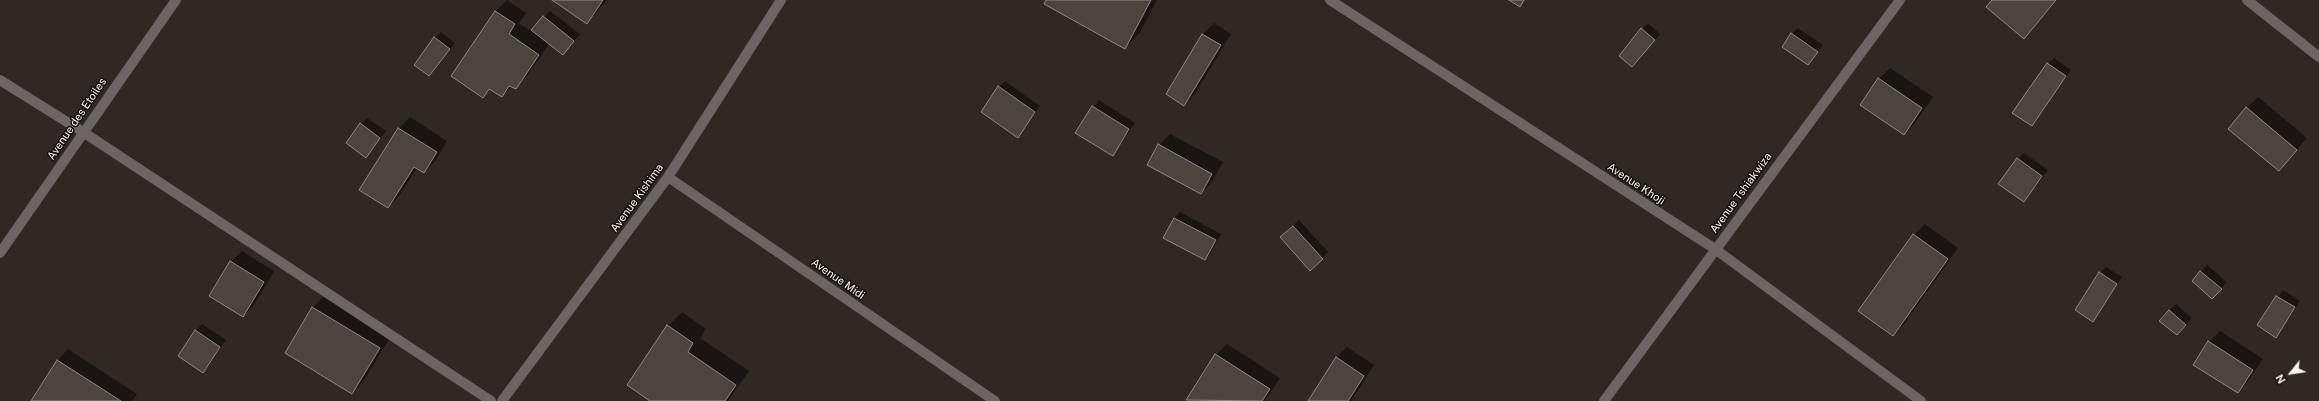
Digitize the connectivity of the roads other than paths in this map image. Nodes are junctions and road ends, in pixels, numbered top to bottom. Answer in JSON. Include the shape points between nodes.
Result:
{"nodes":[{"id":1,"x":176,"y":0,"type":"edge"},
{"id":2,"x":781,"y":0,"type":"edge"},
{"id":3,"x":1330,"y":0,"type":"edge"},
{"id":4,"x":1900,"y":0,"type":"edge"},
{"id":5,"x":2247,"y":0,"type":"edge"},
{"id":6,"x":2319,"y":57,"type":"edge"},
{"id":7,"x":0,"y":80,"type":"edge"},
{"id":8,"x":83,"y":132,"type":"junction"},
{"id":9,"x":668,"y":177,"type":"junction"},
{"id":10,"x":1715,"y":249,"type":"junction"},
{"id":11,"x":0,"y":253,"type":"edge"},
{"id":12,"x":491,"y":401,"type":"edge"},
{"id":13,"x":502,"y":401,"type":"edge"},
{"id":14,"x":995,"y":401,"type":"edge"},
{"id":15,"x":1604,"y":401,"type":"edge"},
{"id":16,"x":1921,"y":401,"type":"edge"}],
"edges":[{"from":1,"to":8,"type":"street","name":"Avenue des Etoiles"},
{"from":2,"to":9,"type":"street","name":"Avenue Kishima"},
{"from":3,"to":10,"type":"street","name":"Avenue Khoji"},
{"from":4,"to":10,"type":"street","name":"Avenue Tshiakwiza"},
{"from":5,"to":6,"type":"street"},
{"from":7,"to":8,"type":"street"},
{"from":8,"to":11,"type":"street","name":"Avenue des Etoiles"},
{"from":8,"to":12,"type":"street"},
{"from":9,"to":13,"type":"street","name":"Avenue Kishima"},
{"from":9,"to":14,"type":"street","name":"Avenue Midi"},
{"from":10,"to":15,"type":"street","name":"Avenue Tshiakwiza"},
{"from":10,"to":16,"type":"street","name":"Avenue Khoji"}]}
